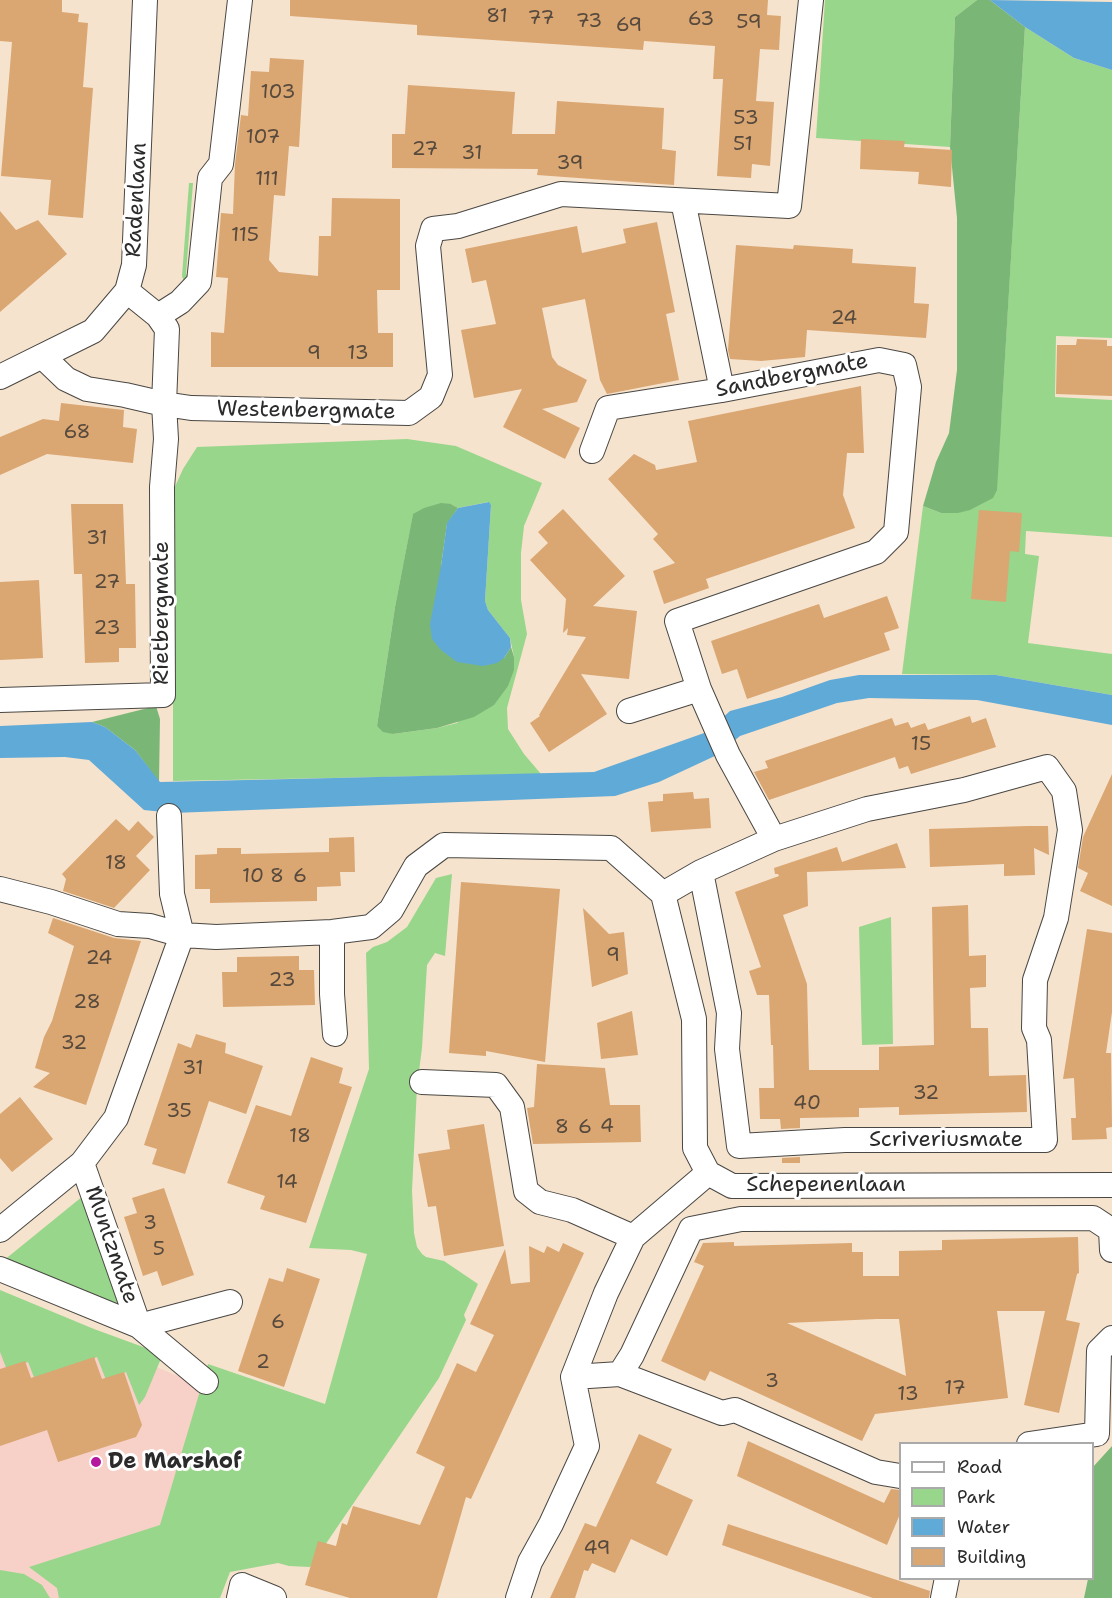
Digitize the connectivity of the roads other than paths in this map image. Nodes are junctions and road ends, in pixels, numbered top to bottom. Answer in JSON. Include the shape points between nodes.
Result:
{"nodes":[{"id":1,"x":145,"y":0,"type":"edge"},
{"id":2,"x":240,"y":0,"type":"edge"},
{"id":3,"x":811,"y":0,"type":"edge"},
{"id":4,"x":683,"y":201,"type":"junction"},
{"id":5,"x":127,"y":291,"type":"junction"},
{"id":6,"x":158,"y":316,"type":"junction"},
{"id":7,"x":43,"y":357,"type":"junction"},
{"id":8,"x":0,"y":377,"type":"edge"},
{"id":9,"x":722,"y":390,"type":"junction"},
{"id":10,"x":164,"y":404,"type":"junction"},
{"id":11,"x":592,"y":451,"type":"dead end"},
{"id":12,"x":699,"y":689,"type":"junction"},
{"id":13,"x":0,"y":700,"type":"edge"},
{"id":14,"x":629,"y":711,"type":"dead end"},
{"id":15,"x":169,"y":816,"type":"dead end"},
{"id":16,"x":774,"y":839,"type":"junction"},
{"id":17,"x":701,"y":872,"type":"junction"},
{"id":18,"x":0,"y":889,"type":"edge"},
{"id":19,"x":663,"y":894,"type":"junction"},
{"id":20,"x":332,"y":932,"type":"junction"},
{"id":21,"x":182,"y":935,"type":"junction"},
{"id":22,"x":335,"y":1034,"type":"dead end"},
{"id":23,"x":422,"y":1082,"type":"dead end"},
{"id":24,"x":82,"y":1163,"type":"junction"},
{"id":25,"x":708,"y":1173,"type":"junction"},
{"id":26,"x":1112,"y":1185,"type":"edge"},
{"id":27,"x":0,"y":1230,"type":"edge"},
{"id":28,"x":633,"y":1237,"type":"junction"},
{"id":29,"x":1112,"y":1240,"type":"edge"},
{"id":30,"x":0,"y":1269,"type":"edge"},
{"id":31,"x":231,"y":1302,"type":"dead end"},
{"id":32,"x":139,"y":1326,"type":"junction"},
{"id":33,"x":1112,"y":1338,"type":"edge"},
{"id":34,"x":620,"y":1374,"type":"junction"},
{"id":35,"x":573,"y":1377,"type":"junction"},
{"id":36,"x":206,"y":1382,"type":"dead end"},
{"id":37,"x":1037,"y":1442,"type":"edge"},
{"id":38,"x":899,"y":1476,"type":"edge"},
{"id":39,"x":946,"y":1580,"type":"edge"},
{"id":40,"x":239,"y":1598,"type":"edge"},
{"id":41,"x":274,"y":1598,"type":"edge"},
{"id":42,"x":518,"y":1598,"type":"edge"},
{"id":43,"x":942,"y":1598,"type":"edge"}],
"edges":[{"from":1,"to":5,"type":"street","name":"Radenlaan","via":[[134,265]]},
{"from":2,"to":6,"type":"street","via":[[221,164],[210,178],[199,282],[180,302]]},
{"from":3,"to":4,"type":"street","name":"Westenbergmate","via":[[789,206]]},
{"from":4,"to":9,"type":"street"},
{"from":4,"to":10,"type":"street","name":"Westenbergmate","via":[[561,194],[458,226],[433,229],[429,246],[440,375],[431,397],[409,413],[191,408]]},
{"from":5,"to":6,"type":"street"},
{"from":5,"to":7,"type":"street","name":"Radenlaan","via":[[93,331]]},
{"from":6,"to":10,"type":"street","via":[[167,329]]},
{"from":7,"to":8,"type":"street","name":"Radenlaan"},
{"from":7,"to":10,"type":"street","via":[[66,379],[87,389]]},
{"from":9,"to":11,"type":"street","name":"Sandbergmate","via":[[608,408]]},
{"from":9,"to":12,"type":"street","name":"Sandbergmate","via":[[879,360],[904,365],[909,387],[896,532],[876,552],[677,621]]},
{"from":10,"to":13,"type":"street","name":"Rietbergmate","via":[[163,695]]},
{"from":12,"to":14,"type":"street"},
{"from":12,"to":16,"type":"street","name":"Sandbergmate","via":[[728,755]]},
{"from":15,"to":21,"type":"street","via":[[172,894]]},
{"from":16,"to":17,"type":"street"},
{"from":16,"to":17,"type":"street","name":"Scriveriusmate","via":[[867,809],[964,790],[1047,767],[1064,790],[1070,830],[1056,918],[1035,980],[1034,1028],[1039,1040],[1045,1140],[845,1140],[739,1146],[727,1049],[729,1013]]},
{"from":17,"to":19,"type":"street"},
{"from":18,"to":21,"type":"street","via":[[118,924],[150,926]]},
{"from":19,"to":20,"type":"street","via":[[610,848],[444,845],[416,866],[391,910],[371,927]]},
{"from":19,"to":25,"type":"street","via":[[694,1019],[694,1148]]},
{"from":20,"to":21,"type":"street"},
{"from":20,"to":22,"type":"street"},
{"from":21,"to":24,"type":"street","via":[[116,1118]]},
{"from":23,"to":28,"type":"street","via":[[496,1085],[512,1107],[526,1191],[540,1202],[572,1209]]},
{"from":24,"to":27,"type":"street"},
{"from":24,"to":32,"type":"street","name":"Muntzmate"},
{"from":25,"to":26,"type":"street","name":"Schepenenlaan","via":[[732,1186]]},
{"from":25,"to":28,"type":"street"},
{"from":28,"to":35,"type":"street"},
{"from":29,"to":34,"type":"street","name":"Schepenenlaan","via":[[1093,1218],[741,1219],[691,1229]]},
{"from":30,"to":32,"type":"street","name":"Muntzmate"},
{"from":31,"to":32,"type":"street","name":"Muntzmate"},
{"from":32,"to":36,"type":"street","name":"Muntzmate"},
{"from":33,"to":37,"type":"street","via":[[1099,1351],[1097,1434]]},
{"from":34,"to":35,"type":"street"},
{"from":34,"to":38,"type":"street","via":[[722,1413],[735,1410],[876,1472]]},
{"from":35,"to":42,"type":"street","via":[[587,1446],[530,1562]]},
{"from":39,"to":43,"type":"street"},
{"from":40,"to":41,"type":"street","via":[[242,1585]]}]}
